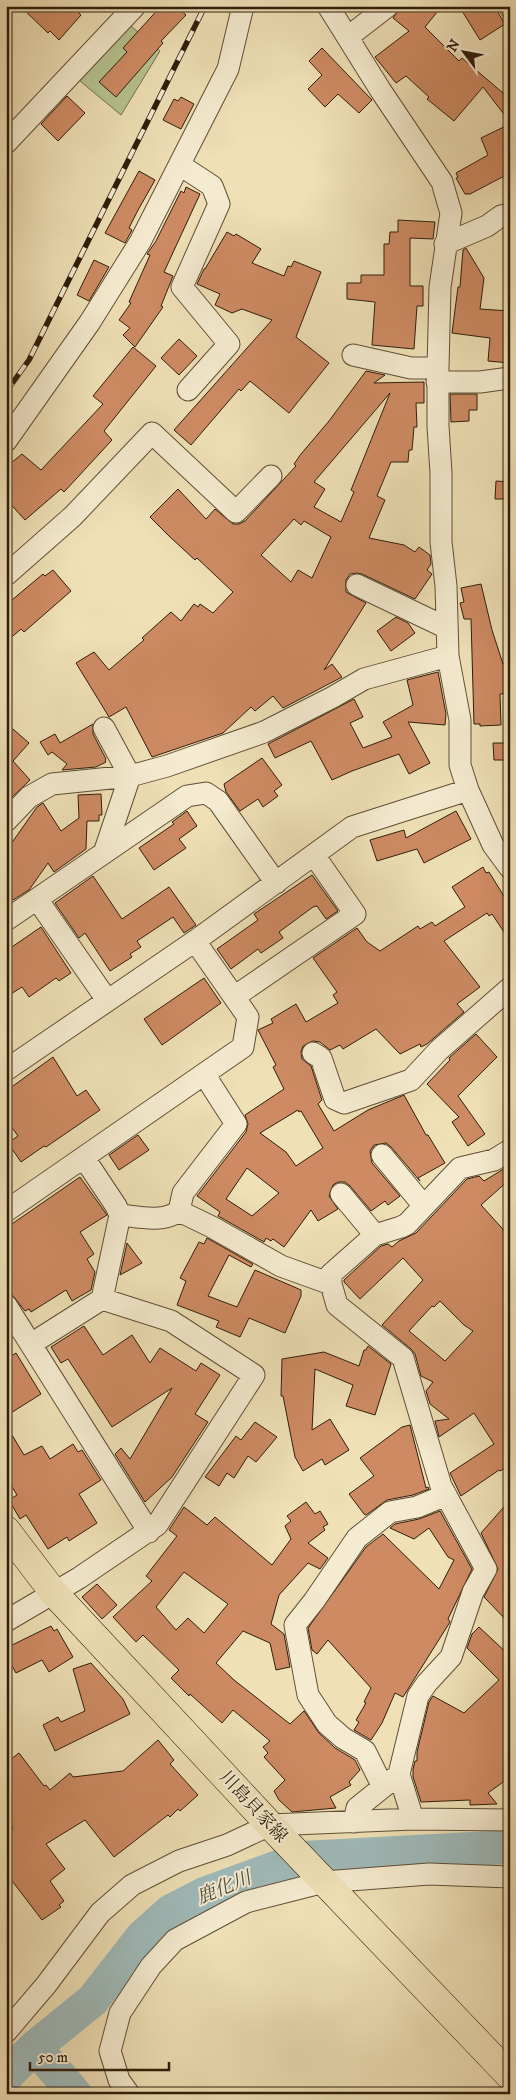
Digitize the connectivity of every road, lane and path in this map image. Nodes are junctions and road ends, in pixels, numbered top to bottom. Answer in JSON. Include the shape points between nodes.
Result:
{"nodes":[{"id":1,"x":135,"y":6,"type":"edge"},
{"id":2,"x":242,"y":6,"type":"edge"},
{"id":3,"x":328,"y":6,"type":"edge"},
{"id":4,"x":388,"y":6,"type":"edge"},
{"id":5,"x":348,"y":37,"type":"junction"},
{"id":6,"x":6,"y":143,"type":"edge"},
{"id":7,"x":180,"y":165,"type":"junction"},
{"id":8,"x":510,"y":214,"type":"edge"},
{"id":9,"x":445,"y":244,"type":"junction"},
{"id":10,"x":353,"y":355,"type":"dead end"},
{"id":11,"x":438,"y":375,"type":"junction"},
{"id":12,"x":510,"y":378,"type":"edge"},
{"id":13,"x":188,"y":390,"type":"dead end"},
{"id":14,"x":6,"y":441,"type":"edge"},
{"id":15,"x":271,"y":476,"type":"dead end"},
{"id":16,"x":6,"y":575,"type":"edge"},
{"id":17,"x":357,"y":585,"type":"dead end"},
{"id":18,"x":447,"y":628,"type":"junction"},
{"id":19,"x":448,"y":656,"type":"junction"},
{"id":20,"x":104,"y":728,"type":"dead end"},
{"id":21,"x":130,"y":776,"type":"junction"},
{"id":22,"x":468,"y":790,"type":"junction"},
{"id":23,"x":6,"y":821,"type":"edge"},
{"id":24,"x":104,"y":852,"type":"junction"},
{"id":25,"x":314,"y":855,"type":"junction"},
{"id":26,"x":510,"y":868,"type":"edge"},
{"id":27,"x":276,"y":883,"type":"junction"},
{"id":28,"x":37,"y":899,"type":"junction"},
{"id":29,"x":6,"y":920,"type":"edge"},
{"id":30,"x":195,"y":941,"type":"junction"},
{"id":31,"x":510,"y":988,"type":"edge"},
{"id":32,"x":234,"y":997,"type":"junction"},
{"id":33,"x":108,"y":1000,"type":"junction"},
{"id":34,"x":313,"y":1053,"type":"dead end"},
{"id":35,"x":6,"y":1070,"type":"edge"},
{"id":36,"x":204,"y":1074,"type":"junction"},
{"id":37,"x":510,"y":1150,"type":"edge"},
{"id":38,"x":382,"y":1155,"type":"dead end"},
{"id":39,"x":84,"y":1158,"type":"junction"},
{"id":40,"x":341,"y":1194,"type":"dead end"},
{"id":41,"x":423,"y":1205,"type":"junction"},
{"id":42,"x":6,"y":1211,"type":"edge"},
{"id":43,"x":179,"y":1211,"type":"junction"},
{"id":44,"x":120,"y":1215,"type":"junction"},
{"id":45,"x":376,"y":1235,"type":"junction"},
{"id":46,"x":331,"y":1284,"type":"junction"},
{"id":47,"x":102,"y":1298,"type":"junction"},
{"id":48,"x":6,"y":1305,"type":"edge"},
{"id":49,"x":31,"y":1344,"type":"junction"},
{"id":50,"x":446,"y":1495,"type":"junction"},
{"id":51,"x":6,"y":1530,"type":"edge"},
{"id":52,"x":149,"y":1532,"type":"junction"},
{"id":53,"x":54,"y":1593,"type":"junction"},
{"id":54,"x":6,"y":1622,"type":"edge"},
{"id":55,"x":399,"y":1774,"type":"junction"},
{"id":56,"x":383,"y":1787,"type":"junction"},
{"id":57,"x":413,"y":1819,"type":"junction"},
{"id":58,"x":510,"y":1820,"type":"edge"},
{"id":59,"x":354,"y":1822,"type":"junction"},
{"id":60,"x":270,"y":1825,"type":"junction"},
{"id":61,"x":510,"y":1877,"type":"edge"},
{"id":62,"x":324,"y":1882,"type":"junction"},
{"id":63,"x":7,"y":2029,"type":"edge"},
{"id":64,"x":510,"y":2076,"type":"edge"},
{"id":65,"x":129,"y":2094,"type":"edge"}],
"edges":[{"from":1,"to":6,"type":"street"},
{"from":2,"to":7,"type":"street","via":[[228,69]]},
{"from":3,"to":5,"type":"street"},
{"from":4,"to":5,"type":"street"},
{"from":5,"to":9,"type":"street","via":[[442,182],[451,213]]},
{"from":7,"to":13,"type":"street","via":[[212,186],[219,204],[182,287],[229,344]]},
{"from":7,"to":14,"type":"street","via":[[140,242],[100,306]]},
{"from":8,"to":9,"type":"street"},
{"from":9,"to":11,"type":"street","via":[[440,287]]},
{"from":10,"to":11,"type":"street"},
{"from":11,"to":12,"type":"street","via":[[480,382]]},
{"from":11,"to":18,"type":"street","via":[[441,542]]},
{"from":15,"to":16,"type":"street","via":[[236,512],[152,433],[73,516]]},
{"from":17,"to":18,"type":"street"},
{"from":18,"to":19,"type":"street"},
{"from":19,"to":21,"type":"street","via":[[364,679],[264,732]]},
{"from":19,"to":22,"type":"street","via":[[460,720],[460,765]]},
{"from":20,"to":21,"type":"street"},
{"from":21,"to":23,"type":"street","via":[[52,784],[28,797]]},
{"from":21,"to":24,"type":"street"},
{"from":22,"to":25,"type":"street","via":[[352,827]]},
{"from":22,"to":26,"type":"street","via":[[493,845]]},
{"from":24,"to":27,"type":"street","via":[[187,796],[206,793],[218,802]]},
{"from":24,"to":28,"type":"street"},
{"from":25,"to":27,"type":"street"},
{"from":25,"to":32,"type":"street","via":[[355,914]]},
{"from":27,"to":30,"type":"street"},
{"from":28,"to":29,"type":"street"},
{"from":28,"to":33,"type":"street"},
{"from":30,"to":32,"type":"street"},
{"from":30,"to":33,"type":"street"},
{"from":31,"to":34,"type":"street","via":[[411,1080],[384,1090],[344,1103],[335,1099],[321,1058]]},
{"from":32,"to":36,"type":"street","via":[[248,1017],[243,1047]]},
{"from":33,"to":35,"type":"street"},
{"from":36,"to":39,"type":"street"},
{"from":36,"to":43,"type":"street","via":[[236,1124],[183,1192]]},
{"from":37,"to":41,"type":"street","via":[[494,1160],[460,1168]]},
{"from":38,"to":41,"type":"street"},
{"from":39,"to":42,"type":"street"},
{"from":39,"to":44,"type":"street"},
{"from":40,"to":45,"type":"street"},
{"from":41,"to":45,"type":"street","via":[[407,1224]]},
{"from":43,"to":44,"type":"street","via":[[172,1216],[156,1218]]},
{"from":43,"to":46,"type":"street","via":[[281,1266]]},
{"from":44,"to":47,"type":"street"},
{"from":45,"to":46,"type":"street","via":[[331,1274]]},
{"from":46,"to":50,"type":"street","via":[[337,1305],[403,1358],[440,1486]]},
{"from":47,"to":49,"type":"street"},
{"from":47,"to":52,"type":"street","via":[[171,1321],[259,1376],[157,1525]]},
{"from":48,"to":49,"type":"street"},
{"from":49,"to":52,"type":"street"},
{"from":50,"to":55,"type":"street","via":[[486,1569],[473,1592],[451,1657],[418,1696]]},
{"from":50,"to":56,"type":"street","via":[[417,1507],[390,1512],[357,1538],[295,1625],[308,1695],[327,1724],[365,1751]]},
{"from":51,"to":53,"type":"main road","name":"川島貝家線"},
{"from":52,"to":53,"type":"street"},
{"from":53,"to":54,"type":"street"},
{"from":53,"to":60,"type":"main road","name":"川島貝家線"},
{"from":55,"to":56,"type":"street"},
{"from":55,"to":57,"type":"street"},
{"from":56,"to":59,"type":"street","via":[[357,1808]]},
{"from":57,"to":58,"type":"street"},
{"from":57,"to":59,"type":"street"},
{"from":59,"to":60,"type":"street"},
{"from":60,"to":62,"type":"main road","name":"川島貝家線"},
{"from":60,"to":63,"type":"street","via":[[227,1845],[179,1861],[132,1885],[100,1913],[46,1986]]},
{"from":61,"to":62,"type":"street","via":[[429,1874]]},
{"from":62,"to":64,"type":"main road","name":"川島貝家線"},
{"from":62,"to":65,"type":"street","via":[[246,1902],[175,1940],[151,1966],[120,2013],[110,2051],[119,2080]]}]}
